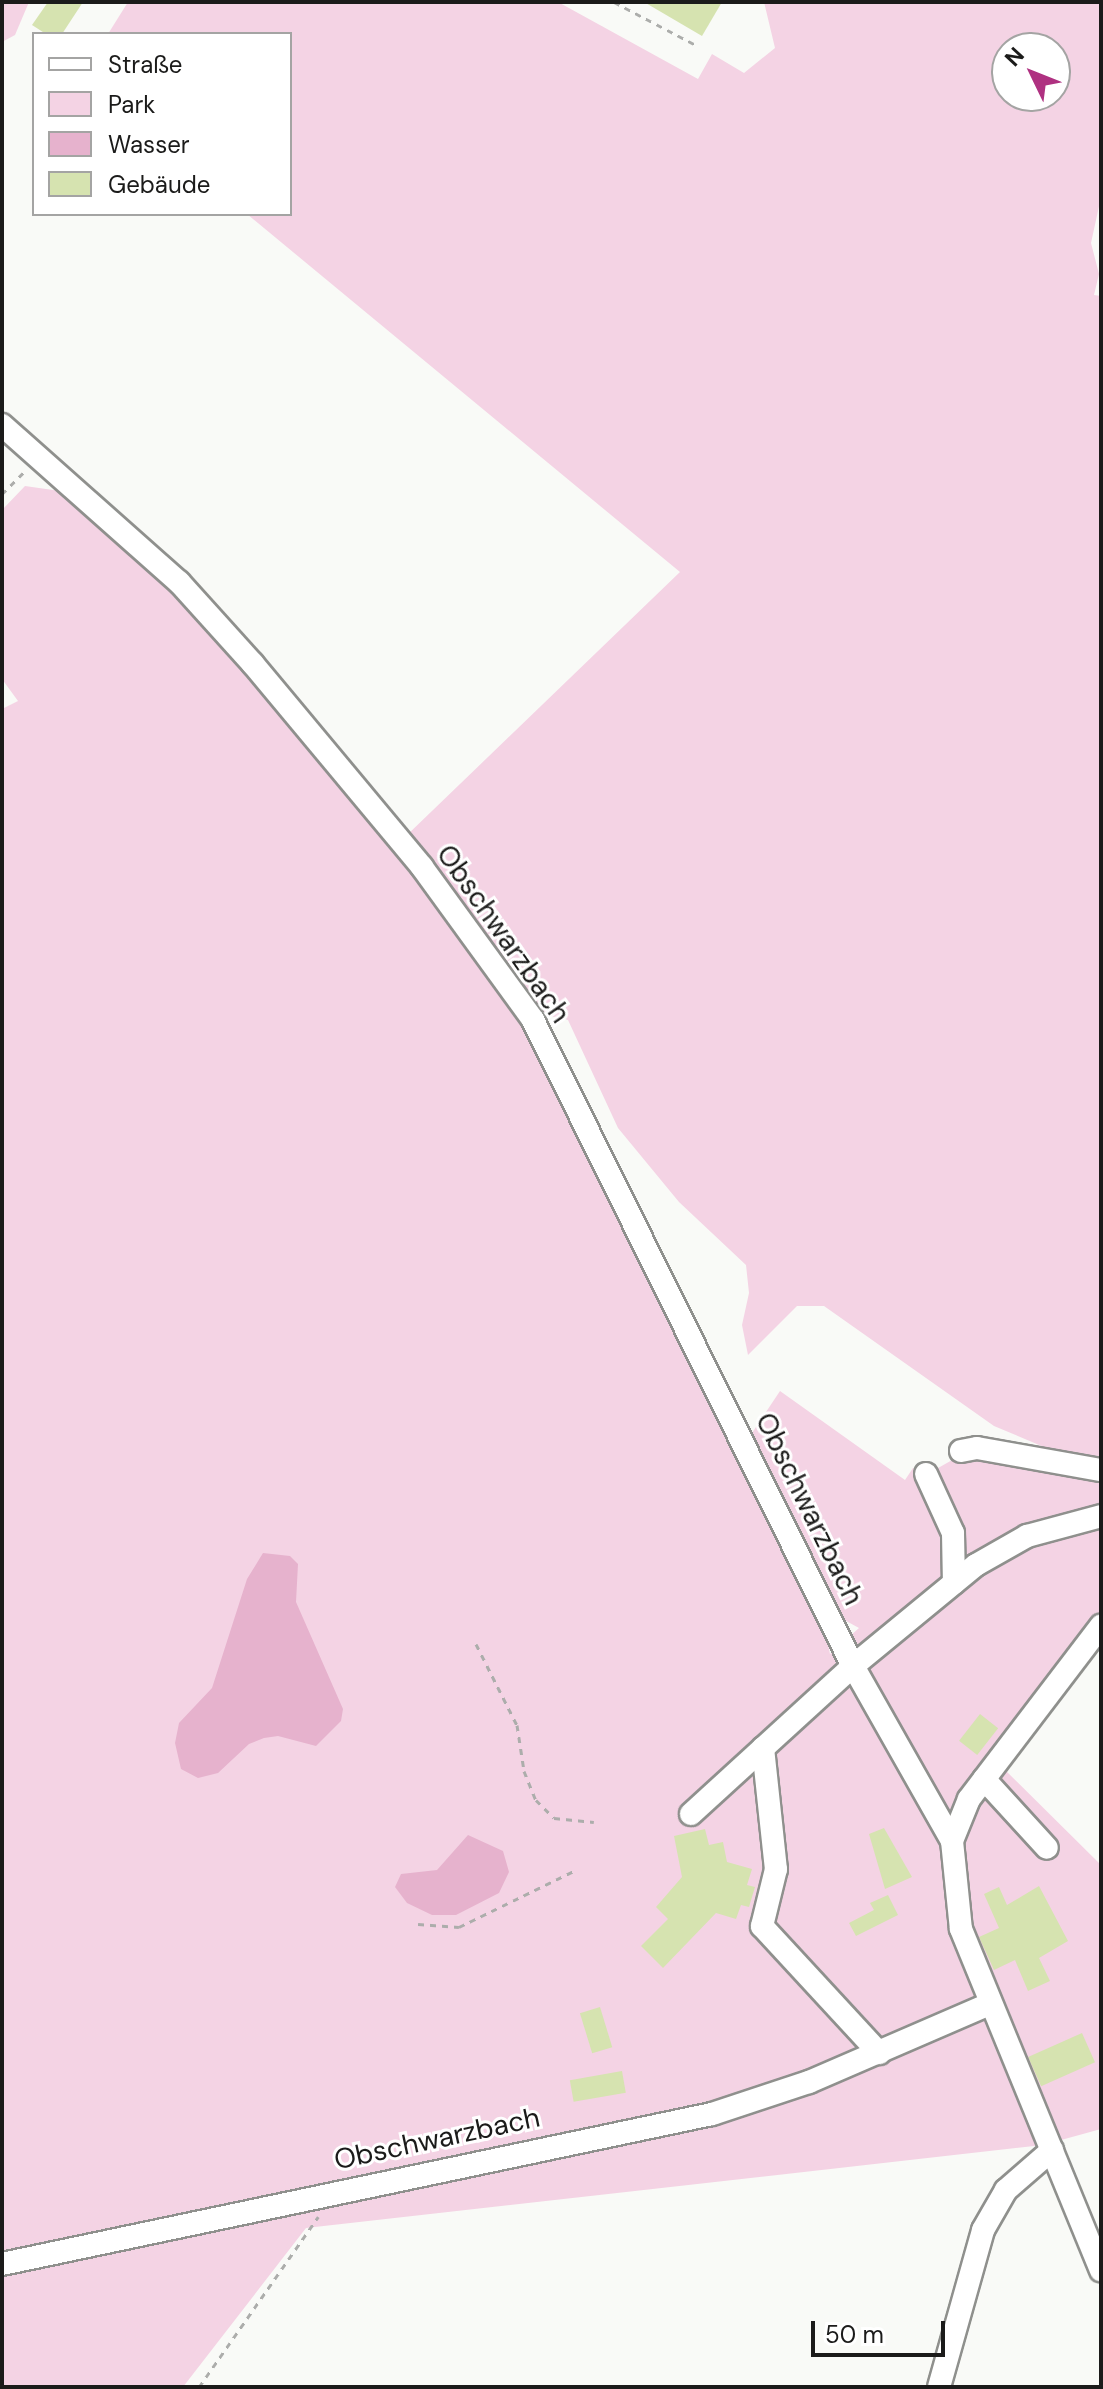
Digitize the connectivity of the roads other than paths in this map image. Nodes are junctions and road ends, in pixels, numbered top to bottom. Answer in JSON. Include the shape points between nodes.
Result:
{"nodes":[{"id":1,"x":2,"y":425,"type":"edge"},
{"id":2,"x":961,"y":1451,"type":"dead end"},
{"id":3,"x":1101,"y":1470,"type":"edge"},
{"id":4,"x":926,"y":1474,"type":"dead end"},
{"id":5,"x":1101,"y":1516,"type":"edge"},
{"id":6,"x":954,"y":1583,"type":"junction"},
{"id":7,"x":1101,"y":1626,"type":"edge"},
{"id":8,"x":853,"y":1666,"type":"junction"},
{"id":9,"x":763,"y":1748,"type":"junction"},
{"id":10,"x":984,"y":1779,"type":"junction"},
{"id":11,"x":691,"y":1814,"type":"dead end"},
{"id":12,"x":952,"y":1841,"type":"junction"},
{"id":13,"x":1047,"y":1848,"type":"dead end"},
{"id":14,"x":989,"y":2004,"type":"junction"},
{"id":15,"x":879,"y":2053,"type":"junction"},
{"id":16,"x":1052,"y":2150,"type":"junction"},
{"id":17,"x":2,"y":2264,"type":"edge"},
{"id":18,"x":1101,"y":2270,"type":"edge"},
{"id":19,"x":939,"y":2387,"type":"edge"}],
"edges":[{"from":1,"to":8,"type":"street","name":"Obschwarzbach","via":[[179,582],[253,664],[422,867],[533,1020]]},
{"from":2,"to":3,"type":"street","via":[[977,1448]]},
{"from":4,"to":6,"type":"street","via":[[953,1533]]},
{"from":5,"to":6,"type":"street","via":[[1027,1536]]},
{"from":6,"to":8,"type":"street"},
{"from":7,"to":10,"type":"street"},
{"from":8,"to":9,"type":"street"},
{"from":8,"to":12,"type":"street","name":"Obschwarzbach"},
{"from":9,"to":11,"type":"street"},
{"from":9,"to":15,"type":"street","via":[[776,1869],[762,1926]]},
{"from":10,"to":12,"type":"street"},
{"from":10,"to":13,"type":"street"},
{"from":12,"to":14,"type":"street","name":"Obschwarzbach","via":[[961,1929]]},
{"from":14,"to":15,"type":"street","name":"Obschwarzbach"},
{"from":14,"to":16,"type":"street","name":"Obschwarzbach"},
{"from":15,"to":17,"type":"street","name":"Obschwarzbach","via":[[712,2114]]},
{"from":16,"to":18,"type":"street","name":"Obschwarzbach"},
{"from":16,"to":19,"type":"street","via":[[1006,2190],[983,2230]]}]}
